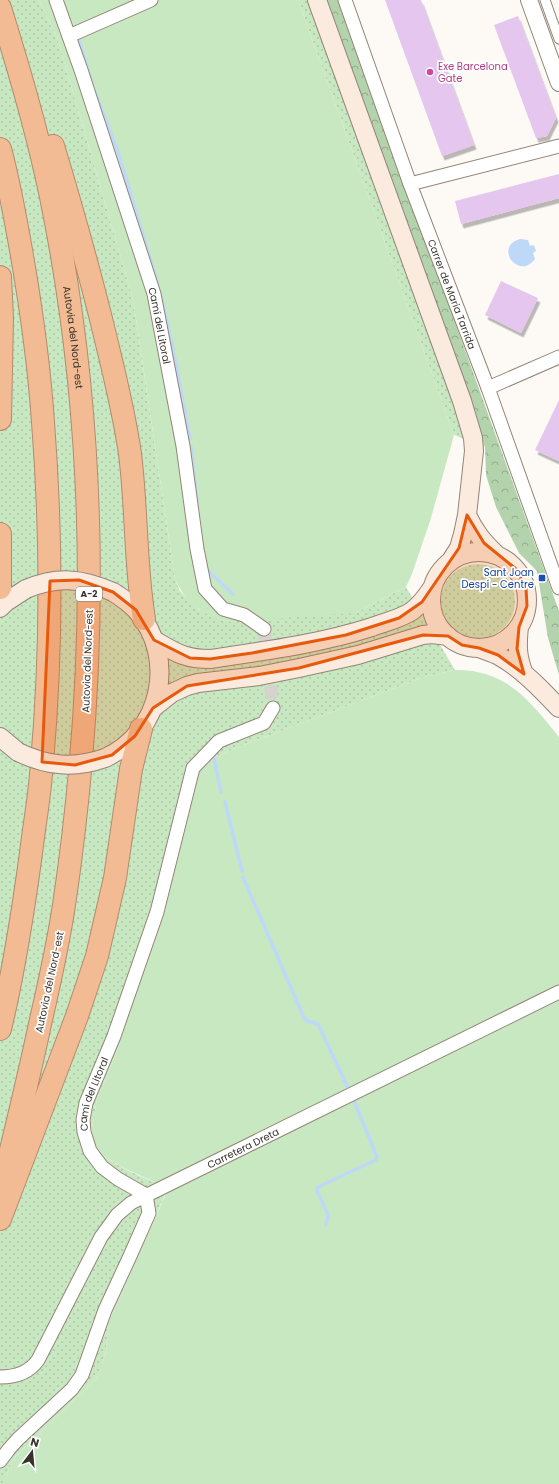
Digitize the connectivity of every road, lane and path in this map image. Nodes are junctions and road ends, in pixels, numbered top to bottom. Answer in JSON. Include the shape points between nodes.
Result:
{"nodes":[{"id":1,"x":56,"y":0,"type":"edge"},
{"id":2,"x":151,"y":0,"type":"edge"},
{"id":3,"x":317,"y":0,"type":"edge"},
{"id":4,"x":345,"y":0,"type":"edge"},
{"id":5,"x":529,"y":0,"type":"edge"},
{"id":6,"x":545,"y":0,"type":"edge"},
{"id":7,"x":0,"y":7,"type":"edge"},
{"id":8,"x":69,"y":36,"type":"junction"},
{"id":9,"x":559,"y":39,"type":"edge"},
{"id":10,"x":559,"y":83,"type":"edge"},
{"id":11,"x":559,"y":146,"type":"edge"},
{"id":12,"x":0,"y":149,"type":"edge"},
{"id":13,"x":410,"y":184,"type":"junction"},
{"id":14,"x":0,"y":277,"type":"edge"},
{"id":15,"x":559,"y":357,"type":"edge"},
{"id":16,"x":488,"y":388,"type":"junction"},
{"id":17,"x":0,"y":419,"type":"edge"},
{"id":18,"x":467,"y":516,"type":"junction"},
{"id":19,"x":0,"y":534,"type":"edge"},
{"id":20,"x":497,"y":555,"type":"junction"},
{"id":21,"x":450,"y":562,"type":"junction"},
{"id":22,"x":558,"y":582,"type":"edge"},
{"id":23,"x":0,"y":588,"type":"edge"},
{"id":24,"x":432,"y":588,"type":"junction"},
{"id":25,"x":0,"y":608,"type":"edge"},
{"id":26,"x":144,"y":620,"type":"junction"},
{"id":27,"x":519,"y":627,"type":"junction"},
{"id":28,"x":264,"y":629,"type":"dead end"},
{"id":29,"x":448,"y":636,"type":"junction"},
{"id":30,"x":154,"y":640,"type":"junction"},
{"id":31,"x":479,"y":648,"type":"junction"},
{"id":32,"x":524,"y":674,"type":"junction"},
{"id":33,"x":153,"y":708,"type":"junction"},
{"id":34,"x":272,"y":708,"type":"tunnel mouth"},
{"id":35,"x":559,"y":708,"type":"edge"},
{"id":36,"x":141,"y":728,"type":"junction"},
{"id":37,"x":0,"y":737,"type":"edge"},
{"id":38,"x":559,"y":992,"type":"edge"},
{"id":39,"x":0,"y":1029,"type":"edge"},
{"id":40,"x":0,"y":1195,"type":"edge"},
{"id":41,"x":146,"y":1195,"type":"junction"},
{"id":42,"x":0,"y":1219,"type":"edge"},
{"id":43,"x":0,"y":1377,"type":"edge"},
{"id":44,"x":0,"y":1461,"type":"edge"}],
"edges":[{"from":1,"to":8,"type":"street","name":"Camí del Litoral"},
{"from":2,"to":8,"type":"street"},
{"from":3,"to":18,"type":"main road","via":[[469,423],[474,451]]},
{"from":4,"to":13,"type":"street","name":"Carrer de Maria Tarrida"},
{"from":5,"to":10,"type":"street"},
{"from":6,"to":9,"type":"street"},
{"from":7,"to":26,"type":"highway","via":[[28,73],[52,143],[92,282],[116,380],[130,454],[138,576]]},
{"from":7,"to":40,"type":"highway","name":"Autovia del Nord-est","number":"A-2","via":[[39,144],[69,297],[85,437],[89,562],[86,700],[64,907],[34,1053]]},
{"from":8,"to":28,"type":"street","name":"Camí del Litoral","via":[[154,294],[183,446],[205,589],[223,609],[244,614]]},
{"from":11,"to":13,"type":"street"},
{"from":12,"to":39,"type":"highway","via":[[17,224],[40,372],[49,530],[50,622],[41,775],[24,903]]},
{"from":13,"to":16,"type":"street","name":"Carrer de Maria Tarrida"},
{"from":14,"to":17,"type":"highway"},
{"from":15,"to":16,"type":"street"},
{"from":16,"to":22,"type":"street","name":"Carrer de Maria Tarrida"},
{"from":18,"to":20,"type":"main road","via":[[484,543]]},
{"from":18,"to":21,"type":"main road","via":[[462,540]]},
{"from":19,"to":23,"type":"highway"},
{"from":20,"to":21,"type":"main road","via":[[472,552]]},
{"from":20,"to":27,"type":"main road","via":[[512,564],[527,592],[527,606]]},
{"from":21,"to":24,"type":"main road","via":[[439,574]]},
{"from":24,"to":29,"type":"main road","via":[[433,614]]},
{"from":24,"to":30,"type":"main road","via":[[422,602],[399,618],[346,635],[297,646],[198,659],[182,656]]},
{"from":25,"to":26,"type":"main road","bridge":true,"via":[[26,590],[54,580],[68,580],[90,583],[113,592],[136,610]]},
{"from":26,"to":30,"type":"main road"},
{"from":27,"to":31,"type":"main road","via":[[502,642]]},
{"from":27,"to":32,"type":"main road","via":[[517,649]]},
{"from":29,"to":31,"type":"main road","via":[[462,645]]},
{"from":29,"to":33,"type":"main road","via":[[432,634],[358,655],[299,668],[259,676],[198,683],[172,693]]},
{"from":30,"to":33,"type":"main road","via":[[160,671]]},
{"from":31,"to":32,"type":"main road","via":[[498,655]]},
{"from":32,"to":35,"type":"main road"},
{"from":33,"to":36,"type":"main road"},
{"from":34,"to":41,"type":"street","name":"Camí del Litoral","via":[[264,722],[219,741],[193,768],[157,912],[114,1036],[86,1103],[84,1132],[90,1151],[102,1167]]},
{"from":36,"to":37,"type":"main road","bridge":true,"via":[[120,750],[105,758],[65,766],[41,762],[18,752]]},
{"from":36,"to":42,"type":"highway","via":[[131,769],[115,878],[97,956]]},
{"from":38,"to":41,"type":"street","name":"Carretera Dreta"},
{"from":41,"to":43,"type":"street","name":"Carretera Dreta","via":[[117,1215],[101,1237],[35,1365],[23,1373]]},
{"from":41,"to":44,"type":"street","via":[[149,1213],[105,1310],[82,1374]]}]}
